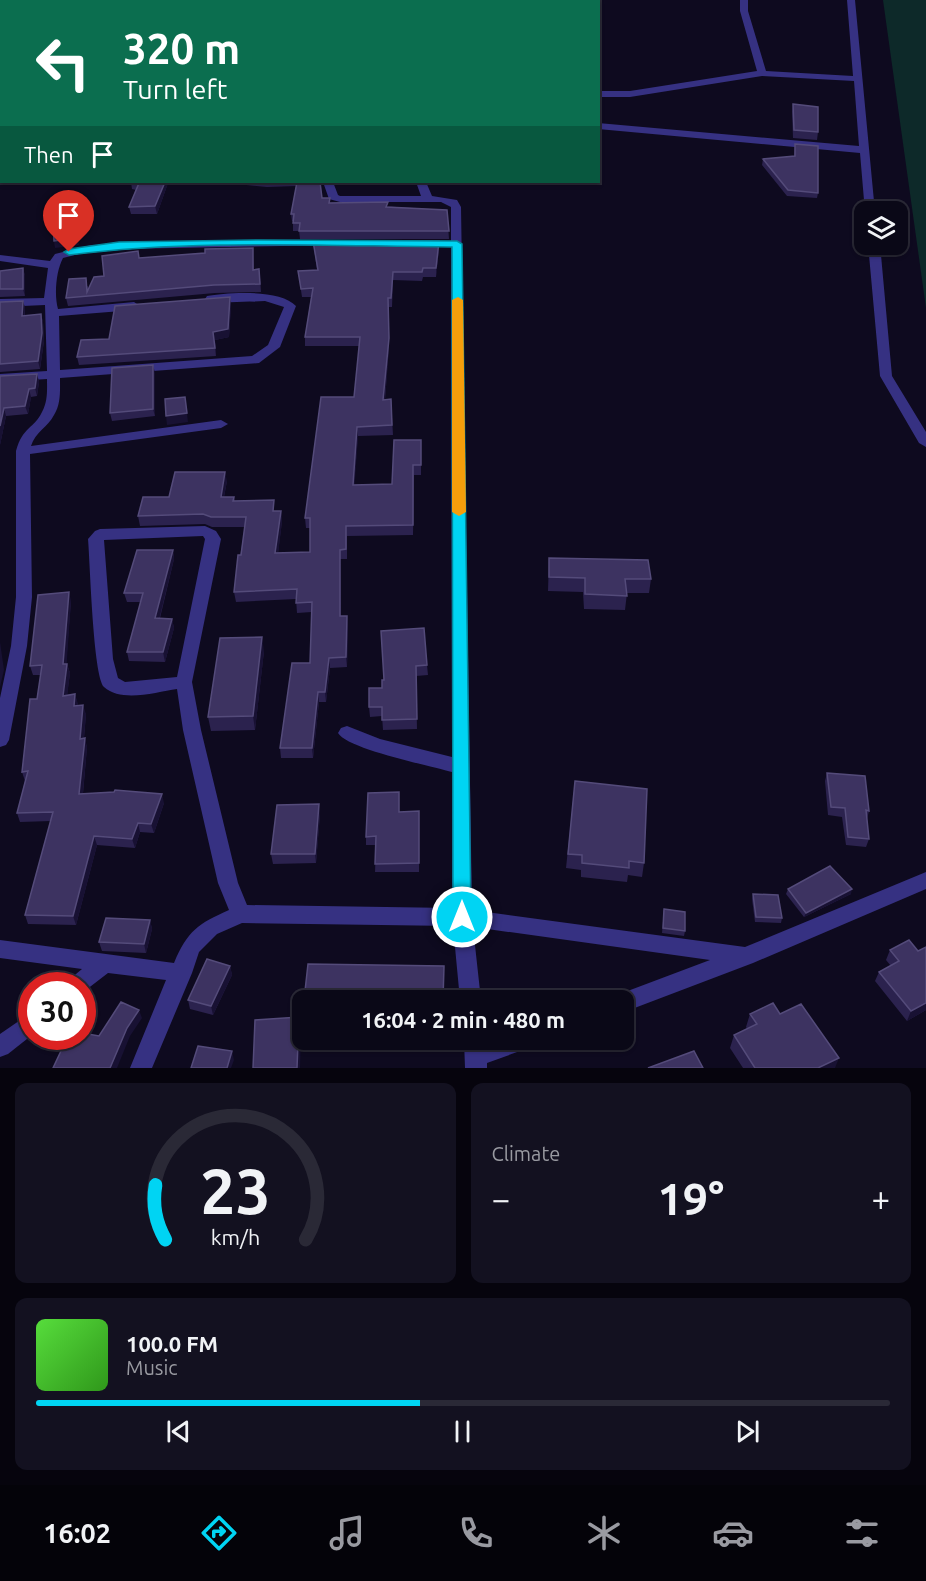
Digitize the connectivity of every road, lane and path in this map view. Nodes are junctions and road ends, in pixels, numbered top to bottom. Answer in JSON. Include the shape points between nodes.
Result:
{"nodes":[{"id":1,"x":744,"y":0,"type":"edge"},
{"id":2,"x":851,"y":0,"type":"edge"},
{"id":3,"x":762,"y":74,"type":"junction"},
{"id":4,"x":858,"y":80,"type":"junction"},
{"id":5,"x":600,"y":94,"type":"edge"},
{"id":6,"x":600,"y":126,"type":"edge"},
{"id":7,"x":865,"y":150,"type":"junction"},
{"id":8,"x":328,"y":183,"type":"edge"},
{"id":9,"x":421,"y":183,"type":"edge"},
{"id":10,"x":428,"y":199,"type":"junction"},
{"id":11,"x":869,"y":201,"type":"edge"},
{"id":12,"x":341,"y":243,"type":"edge"},
{"id":13,"x":411,"y":244,"type":"edge"},
{"id":14,"x":457,"y":244,"type":"junction"},
{"id":15,"x":874,"y":255,"type":"edge"},
{"id":16,"x":0,"y":258,"type":"edge"},
{"id":17,"x":54,"y":265,"type":"junction"},
{"id":18,"x":192,"y":301,"type":"edge"},
{"id":19,"x":0,"y":303,"type":"edge"},
{"id":20,"x":146,"y":305,"type":"edge"},
{"id":21,"x":52,"y":307,"type":"junction"},
{"id":22,"x":54,"y":374,"type":"junction"},
{"id":23,"x":0,"y":378,"type":"edge"},
{"id":24,"x":221,"y":424,"type":"dead end"},
{"id":25,"x":926,"y":444,"type":"edge"},
{"id":26,"x":23,"y":451,"type":"junction"},
{"id":27,"x":184,"y":681,"type":"junction"},
{"id":28,"x":347,"y":733,"type":"dead end"},
{"id":29,"x":0,"y":740,"type":"edge"},
{"id":30,"x":461,"y":767,"type":"junction"},
{"id":31,"x":926,"y":880,"type":"edge"},
{"id":32,"x":241,"y":914,"type":"junction"},
{"id":33,"x":462,"y":917,"type":"junction"},
{"id":34,"x":0,"y":948,"type":"edge"},
{"id":35,"x":746,"y":956,"type":"junction"},
{"id":36,"x":106,"y":962,"type":"junction"},
{"id":37,"x":94,"y":972,"type":"edge"},
{"id":38,"x":182,"y":973,"type":"junction"},
{"id":39,"x":470,"y":990,"type":"edge"},
{"id":40,"x":634,"y":998,"type":"edge"},
{"id":41,"x":18,"y":1033,"type":"edge"},
{"id":42,"x":0,"y":1047,"type":"edge"},
{"id":43,"x":492,"y":1050,"type":"edge"},
{"id":44,"x":476,"y":1055,"type":"edge"},
{"id":45,"x":141,"y":1068,"type":"edge"}],
"edges":[{"from":1,"to":3,"type":"street"},
{"from":2,"to":4,"type":"street"},
{"from":3,"to":4,"type":"street"},
{"from":3,"to":5,"type":"street","via":[[630,94]]},
{"from":4,"to":7,"type":"street"},
{"from":6,"to":7,"type":"street"},
{"from":7,"to":11,"type":"street"},
{"from":8,"to":10,"type":"street","via":[[333,197],[339,199]]},
{"from":9,"to":10,"type":"street"},
{"from":10,"to":14,"type":"street","via":[[453,202]]},
{"from":12,"to":17,"type":"street","via":[[119,246],[69,252],[58,256]]},
{"from":13,"to":14,"type":"street"},
{"from":14,"to":30,"type":"street"},
{"from":15,"to":25,"type":"street","via":[[886,376]]},
{"from":16,"to":17,"type":"street"},
{"from":17,"to":21,"type":"street"},
{"from":18,"to":22,"type":"street","via":[[275,298],[290,306],[274,347],[255,360]]},
{"from":19,"to":21,"type":"street"},
{"from":20,"to":21,"type":"street"},
{"from":21,"to":22,"type":"street"},
{"from":22,"to":23,"type":"street"},
{"from":22,"to":26,"type":"street","via":[[54,397],[48,415],[27,436]]},
{"from":24,"to":26,"type":"street"},
{"from":26,"to":29,"type":"street","via":[[24,597],[19,646]]},
{"from":27,"to":27,"type":"street","via":[[211,534],[100,534],[96,539],[110,682],[123,689]]},
{"from":27,"to":32,"type":"street","via":[[225,872]]},
{"from":28,"to":30,"type":"street","via":[[376,745]]},
{"from":30,"to":33,"type":"street"},
{"from":31,"to":35,"type":"street"},
{"from":32,"to":33,"type":"street"},
{"from":32,"to":38,"type":"street","via":[[210,928],[191,946]]},
{"from":33,"to":35,"type":"street"},
{"from":33,"to":39,"type":"street"},
{"from":34,"to":36,"type":"street"},
{"from":35,"to":40,"type":"street"},
{"from":36,"to":37,"type":"street"},
{"from":36,"to":38,"type":"street"},
{"from":38,"to":45,"type":"street"},
{"from":41,"to":42,"type":"street"},
{"from":43,"to":44,"type":"street"}]}
